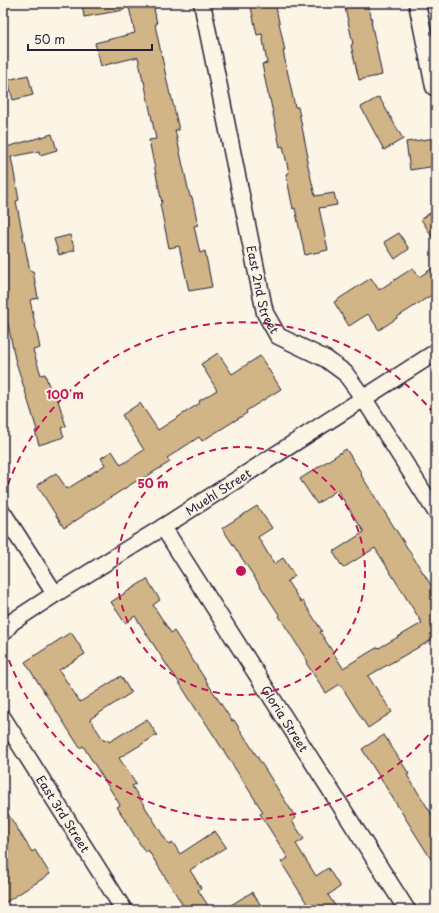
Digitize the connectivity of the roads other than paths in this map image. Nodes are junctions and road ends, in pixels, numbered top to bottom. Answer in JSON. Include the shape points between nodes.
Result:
{"nodes":[{"id":1,"x":202,"y":3,"type":"edge"},
{"id":2,"x":417,"y":3,"type":"edge"},
{"id":3,"x":434,"y":87,"type":"dead end"},
{"id":4,"x":436,"y":352,"type":"edge"},
{"id":5,"x":364,"y":399,"type":"junction"},
{"id":6,"x":436,"y":512,"type":"edge"},
{"id":7,"x":3,"y":513,"type":"edge"},
{"id":8,"x":163,"y":527,"type":"junction"},
{"id":9,"x":55,"y":594,"type":"junction"},
{"id":10,"x":3,"y":634,"type":"edge"},
{"id":11,"x":3,"y":718,"type":"edge"},
{"id":12,"x":124,"y":910,"type":"edge"},
{"id":13,"x":407,"y":910,"type":"edge"}],
"edges":[{"from":1,"to":5,"type":"street","name":"East 2nd Street","via":[[265,313],[278,336],[326,359],[345,374]]},
{"from":2,"to":3,"type":"street"},
{"from":4,"to":5,"type":"street","name":"Muehl Street"},
{"from":5,"to":6,"type":"street","name":"East 2nd Street"},
{"from":5,"to":8,"type":"street","name":"Muehl Street"},
{"from":7,"to":9,"type":"street"},
{"from":8,"to":9,"type":"street","name":"Muehl Street"},
{"from":8,"to":13,"type":"street","name":"Gloria Street"},
{"from":9,"to":10,"type":"street","name":"Muehl Street","via":[[12,622]]},
{"from":11,"to":12,"type":"street","name":"East 3rd Street"}]}
